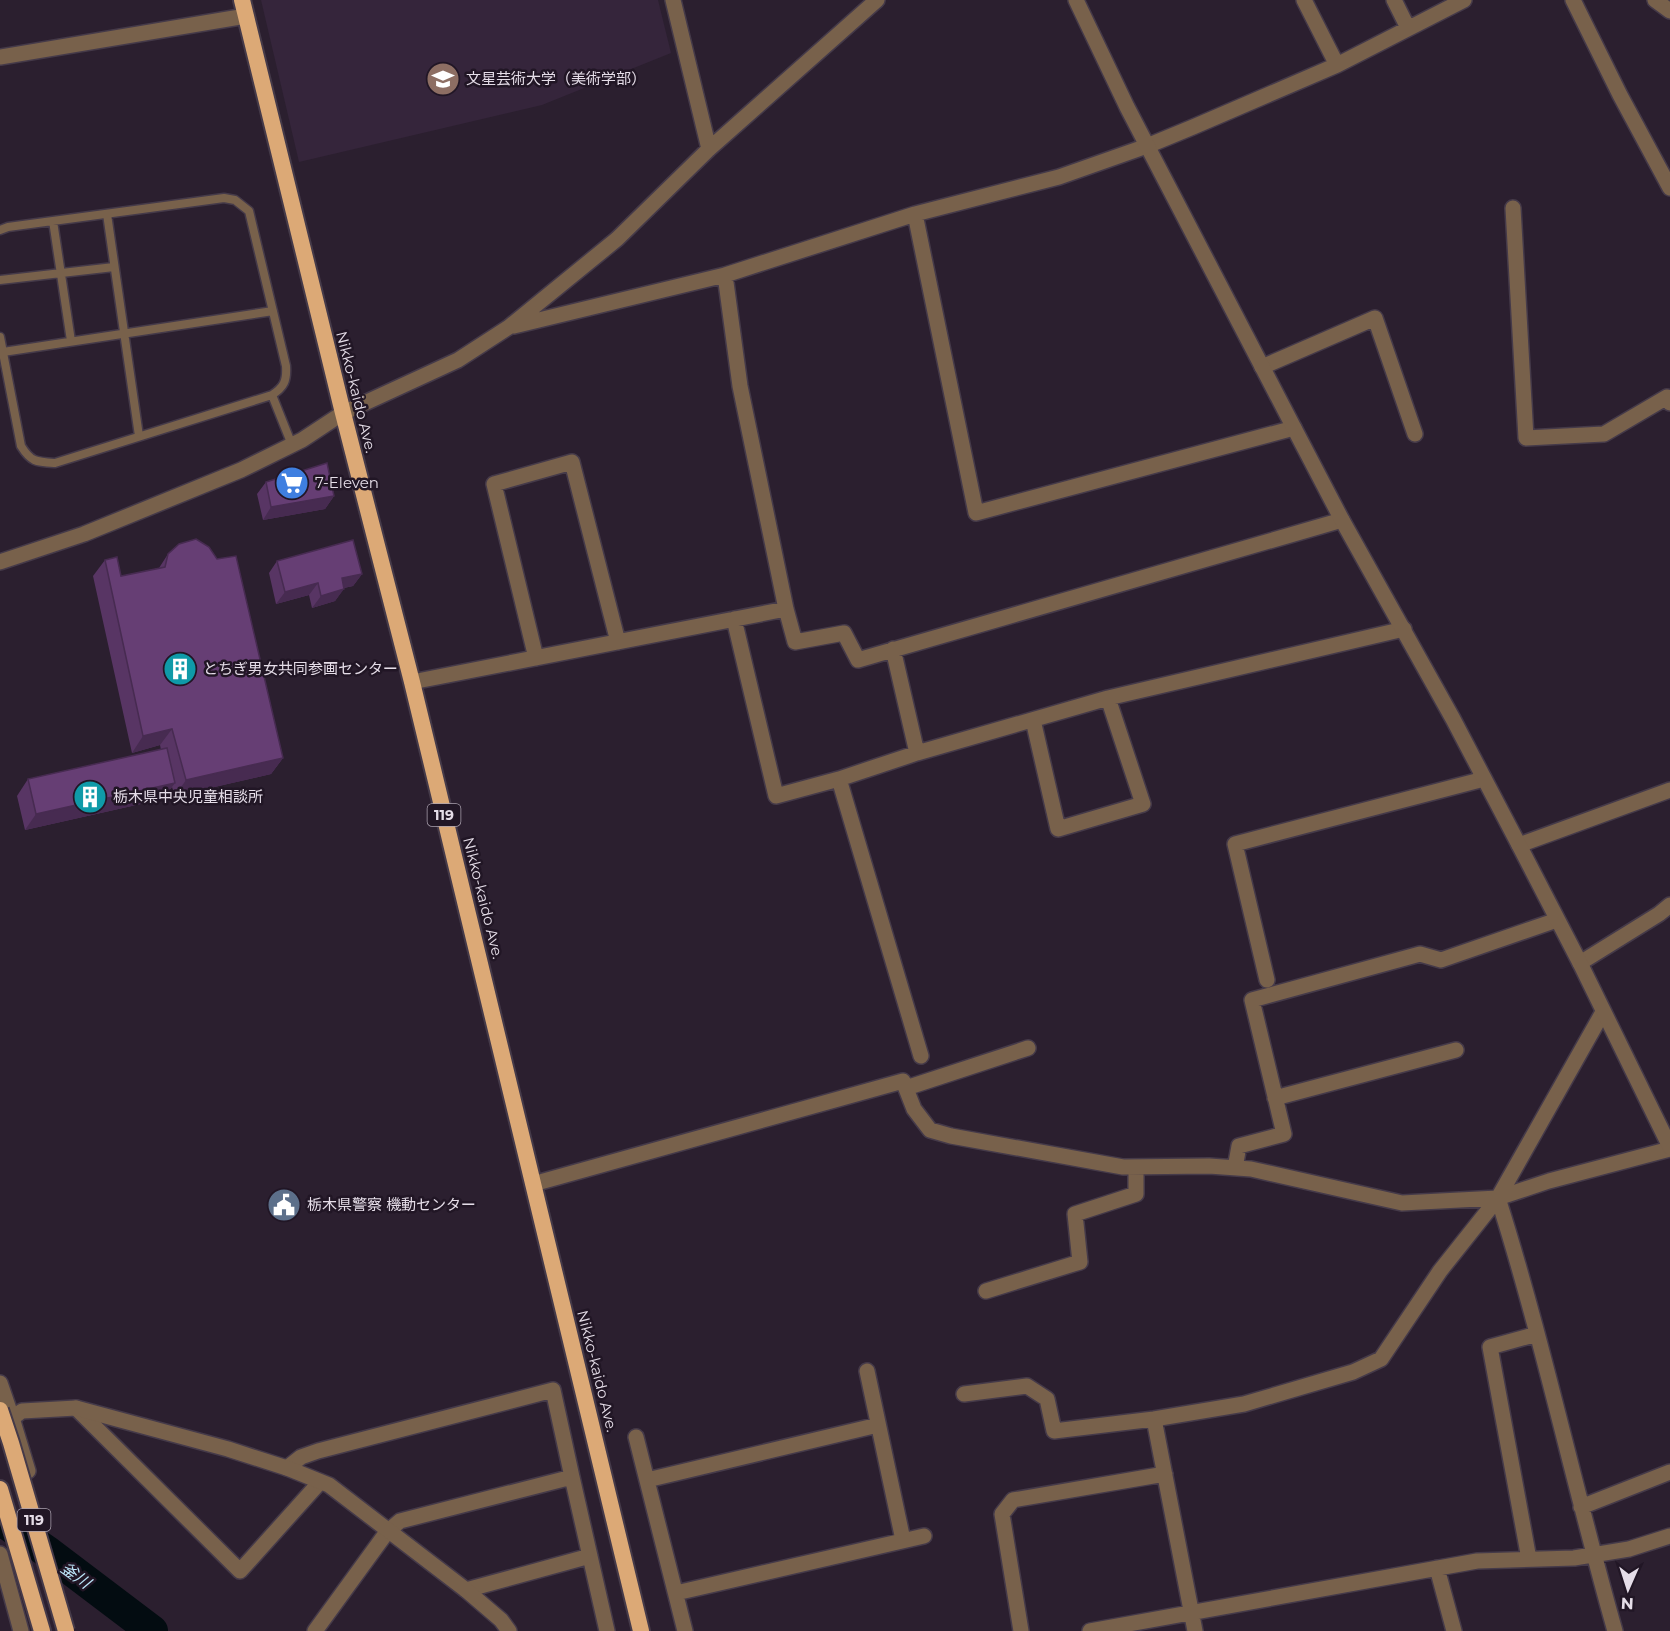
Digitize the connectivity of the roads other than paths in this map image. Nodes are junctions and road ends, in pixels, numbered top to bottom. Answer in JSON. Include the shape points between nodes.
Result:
{"nodes":[{"id":1,"x":673,"y":0,"type":"edge"},
{"id":2,"x":877,"y":0,"type":"edge"},
{"id":3,"x":1076,"y":0,"type":"edge"},
{"id":4,"x":1304,"y":0,"type":"edge"},
{"id":5,"x":1394,"y":0,"type":"edge"},
{"id":6,"x":1464,"y":0,"type":"edge"},
{"id":7,"x":1573,"y":0,"type":"edge"},
{"id":8,"x":1655,"y":0,"type":"edge"},
{"id":9,"x":862,"y":6,"type":"edge"},
{"id":10,"x":244,"y":8,"type":"edge"},
{"id":11,"x":1670,"y":11,"type":"edge"},
{"id":12,"x":1408,"y":28,"type":"junction"},
{"id":13,"x":0,"y":57,"type":"edge"},
{"id":14,"x":1337,"y":65,"type":"junction"},
{"id":15,"x":1147,"y":146,"type":"junction"},
{"id":16,"x":709,"y":149,"type":"junction"},
{"id":17,"x":1670,"y":188,"type":"edge"},
{"id":18,"x":1513,"y":208,"type":"dead end"},
{"id":19,"x":107,"y":214,"type":"junction"},
{"id":20,"x":915,"y":214,"type":"junction"},
{"id":21,"x":53,"y":221,"type":"junction"},
{"id":22,"x":0,"y":230,"type":"edge"},
{"id":23,"x":114,"y":267,"type":"junction"},
{"id":24,"x":61,"y":273,"type":"junction"},
{"id":25,"x":725,"y":275,"type":"junction"},
{"id":26,"x":0,"y":280,"type":"edge"},
{"id":27,"x":273,"y":311,"type":"junction"},
{"id":28,"x":509,"y":327,"type":"junction"},
{"id":29,"x":124,"y":333,"type":"junction"},
{"id":30,"x":0,"y":337,"type":"edge"},
{"id":31,"x":71,"y":341,"type":"junction"},
{"id":32,"x":3,"y":352,"type":"junction"},
{"id":33,"x":1262,"y":367,"type":"junction"},
{"id":34,"x":272,"y":395,"type":"junction"},
{"id":35,"x":1669,"y":398,"type":"edge"},
{"id":36,"x":343,"y":413,"type":"junction"},
{"id":37,"x":1294,"y":428,"type":"junction"},
{"id":38,"x":1415,"y":434,"type":"dead end"},
{"id":39,"x":139,"y":436,"type":"junction"},
{"id":40,"x":292,"y":445,"type":"junction"},
{"id":41,"x":1342,"y":520,"type":"junction"},
{"id":42,"x":0,"y":562,"type":"edge"},
{"id":43,"x":786,"y":609,"type":"junction"},
{"id":44,"x":734,"y":619,"type":"junction"},
{"id":45,"x":1404,"y":629,"type":"junction"},
{"id":46,"x":618,"y":642,"type":"junction"},
{"id":47,"x":893,"y":650,"type":"junction"},
{"id":48,"x":536,"y":658,"type":"junction"},
{"id":49,"x":412,"y":682,"type":"junction"},
{"id":50,"x":1108,"y":698,"type":"junction"},
{"id":51,"x":1033,"y":720,"type":"junction"},
{"id":52,"x":917,"y":753,"type":"junction"},
{"id":53,"x":839,"y":778,"type":"junction"},
{"id":54,"x":1484,"y":779,"type":"junction"},
{"id":55,"x":1670,"y":790,"type":"edge"},
{"id":56,"x":1519,"y":845,"type":"junction"},
{"id":57,"x":1670,"y":905,"type":"edge"},
{"id":58,"x":1557,"y":920,"type":"junction"},
{"id":59,"x":1580,"y":963,"type":"junction"},
{"id":60,"x":1267,"y":980,"type":"dead end"},
{"id":61,"x":1603,"y":1012,"type":"junction"},
{"id":62,"x":1028,"y":1048,"type":"dead end"},
{"id":63,"x":1456,"y":1050,"type":"dead end"},
{"id":64,"x":921,"y":1056,"type":"dead end"},
{"id":65,"x":906,"y":1088,"type":"junction"},
{"id":66,"x":1275,"y":1098,"type":"junction"},
{"id":67,"x":1670,"y":1148,"type":"edge"},
{"id":68,"x":1136,"y":1167,"type":"junction"},
{"id":69,"x":1235,"y":1168,"type":"junction"},
{"id":70,"x":533,"y":1185,"type":"junction"},
{"id":71,"x":1498,"y":1198,"type":"junction"},
{"id":72,"x":986,"y":1291,"type":"dead end"},
{"id":73,"x":1537,"y":1334,"type":"junction"},
{"id":74,"x":867,"y":1371,"type":"dead end"},
{"id":75,"x":0,"y":1383,"type":"edge"},
{"id":76,"x":964,"y":1394,"type":"dead end"},
{"id":77,"x":76,"y":1408,"type":"junction"},
{"id":78,"x":4,"y":1418,"type":"edge"},
{"id":79,"x":1154,"y":1419,"type":"junction"},
{"id":80,"x":879,"y":1425,"type":"junction"},
{"id":81,"x":636,"y":1437,"type":"dead end"},
{"id":82,"x":287,"y":1468,"type":"junction"},
{"id":83,"x":1670,"y":1472,"type":"edge"},
{"id":84,"x":1165,"y":1474,"type":"junction"},
{"id":85,"x":572,"y":1477,"type":"junction"},
{"id":86,"x":647,"y":1480,"type":"junction"},
{"id":87,"x":320,"y":1482,"type":"junction"},
{"id":88,"x":0,"y":1489,"type":"edge"},
{"id":89,"x":1581,"y":1508,"type":"junction"},
{"id":90,"x":387,"y":1532,"type":"junction"},
{"id":91,"x":924,"y":1536,"type":"dead end"},
{"id":92,"x":1670,"y":1536,"type":"edge"},
{"id":93,"x":903,"y":1540,"type":"junction"},
{"id":94,"x":0,"y":1554,"type":"edge"},
{"id":95,"x":1593,"y":1554,"type":"junction"},
{"id":96,"x":590,"y":1556,"type":"junction"},
{"id":97,"x":1529,"y":1559,"type":"junction"},
{"id":98,"x":1437,"y":1568,"type":"junction"},
{"id":99,"x":466,"y":1590,"type":"junction"},
{"id":100,"x":676,"y":1593,"type":"junction"},
{"id":101,"x":1190,"y":1613,"type":"junction"},
{"id":102,"x":21,"y":1631,"type":"edge"},
{"id":103,"x":42,"y":1631,"type":"edge"},
{"id":104,"x":66,"y":1631,"type":"edge"},
{"id":105,"x":74,"y":1631,"type":"edge"},
{"id":106,"x":315,"y":1631,"type":"edge"},
{"id":107,"x":508,"y":1631,"type":"edge"},
{"id":108,"x":607,"y":1631,"type":"edge"},
{"id":109,"x":641,"y":1631,"type":"edge"},
{"id":110,"x":685,"y":1631,"type":"edge"},
{"id":111,"x":1021,"y":1631,"type":"edge"},
{"id":112,"x":1090,"y":1631,"type":"edge"},
{"id":113,"x":1194,"y":1631,"type":"edge"},
{"id":114,"x":1454,"y":1631,"type":"edge"},
{"id":115,"x":1615,"y":1631,"type":"edge"}],
"edges":[{"from":1,"to":16,"type":"street"},
{"from":2,"to":9,"type":"street"},
{"from":3,"to":15,"type":"street"},
{"from":4,"to":14,"type":"street"},
{"from":5,"to":12,"type":"street"},
{"from":6,"to":12,"type":"street"},
{"from":7,"to":17,"type":"street"},
{"from":8,"to":11,"type":"street"},
{"from":9,"to":16,"type":"street"},
{"from":10,"to":13,"type":"street"},
{"from":10,"to":36,"type":"highway","name":"Nikko-kaido Ave.","number":"119"},
{"from":12,"to":14,"type":"street"},
{"from":14,"to":15,"type":"street"},
{"from":15,"to":20,"type":"street","via":[[1059,177]]},
{"from":15,"to":33,"type":"street"},
{"from":16,"to":28,"type":"street","via":[[617,239]]},
{"from":18,"to":35,"type":"street","via":[[1526,438],[1604,434]]},
{"from":19,"to":21,"type":"lane"},
{"from":19,"to":23,"type":"lane"},
{"from":19,"to":27,"type":"lane","via":[[224,198],[235,200],[249,211]]},
{"from":20,"to":25,"type":"street"},
{"from":20,"to":37,"type":"street","via":[[976,513]]},
{"from":21,"to":22,"type":"lane"},
{"from":21,"to":24,"type":"lane"},
{"from":23,"to":24,"type":"lane"},
{"from":23,"to":29,"type":"lane"},
{"from":24,"to":26,"type":"lane"},
{"from":24,"to":31,"type":"lane"},
{"from":25,"to":28,"type":"street"},
{"from":25,"to":43,"type":"street","via":[[740,386]]},
{"from":27,"to":29,"type":"lane"},
{"from":27,"to":34,"type":"lane","via":[[287,377],[283,388]]},
{"from":28,"to":36,"type":"street","via":[[458,360]]},
{"from":29,"to":31,"type":"lane"},
{"from":29,"to":39,"type":"lane"},
{"from":30,"to":32,"type":"lane"},
{"from":31,"to":32,"type":"lane"},
{"from":32,"to":39,"type":"lane","via":[[21,446],[27,457],[55,463]]},
{"from":33,"to":37,"type":"street"},
{"from":33,"to":38,"type":"street","via":[[1376,318]]},
{"from":34,"to":39,"type":"lane"},
{"from":34,"to":40,"type":"lane"},
{"from":36,"to":40,"type":"street"},
{"from":36,"to":49,"type":"highway","name":"Nikko-kaido Ave.","number":"119"},
{"from":37,"to":41,"type":"street"},
{"from":40,"to":42,"type":"street","via":[[84,534]]},
{"from":41,"to":45,"type":"street"},
{"from":41,"to":47,"type":"street"},
{"from":43,"to":44,"type":"street"},
{"from":43,"to":47,"type":"street","via":[[795,642],[844,633],[858,660]]},
{"from":44,"to":46,"type":"street"},
{"from":44,"to":53,"type":"street","via":[[776,796]]},
{"from":45,"to":50,"type":"street"},
{"from":45,"to":54,"type":"street"},
{"from":46,"to":48,"type":"street"},
{"from":46,"to":48,"type":"street","via":[[572,462],[494,484]]},
{"from":47,"to":52,"type":"street"},
{"from":48,"to":49,"type":"street"},
{"from":49,"to":70,"type":"highway","name":"Nikko-kaido Ave.","number":"119"},
{"from":50,"to":51,"type":"street"},
{"from":50,"to":51,"type":"street","via":[[1143,804],[1058,829]]},
{"from":51,"to":52,"type":"street"},
{"from":52,"to":53,"type":"street"},
{"from":53,"to":64,"type":"street"},
{"from":54,"to":56,"type":"street"},
{"from":54,"to":60,"type":"street","via":[[1235,844]]},
{"from":55,"to":56,"type":"street"},
{"from":56,"to":58,"type":"street"},
{"from":57,"to":59,"type":"street"},
{"from":58,"to":59,"type":"street"},
{"from":58,"to":66,"type":"street","via":[[1441,960],[1420,954],[1252,1000]]},
{"from":59,"to":61,"type":"street"},
{"from":61,"to":67,"type":"street"},
{"from":61,"to":71,"type":"street"},
{"from":62,"to":65,"type":"street"},
{"from":63,"to":66,"type":"street"},
{"from":65,"to":68,"type":"street","via":[[914,1109],[930,1130]]},
{"from":65,"to":70,"type":"street","via":[[903,1081]]},
{"from":66,"to":69,"type":"street","via":[[1284,1134],[1239,1146]]},
{"from":67,"to":71,"type":"street"},
{"from":68,"to":69,"type":"street"},
{"from":68,"to":72,"type":"street","via":[[1137,1194],[1075,1214],[1080,1262]]},
{"from":69,"to":71,"type":"street","via":[[1402,1203]]},
{"from":70,"to":109,"type":"highway","name":"Nikko-kaido Ave.","number":"119"},
{"from":71,"to":73,"type":"street"},
{"from":71,"to":79,"type":"street","via":[[1440,1271],[1381,1359],[1353,1372],[1244,1404]]},
{"from":73,"to":89,"type":"street"},
{"from":73,"to":97,"type":"street","via":[[1490,1347]]},
{"from":74,"to":80,"type":"street"},
{"from":75,"to":78,"type":"street"},
{"from":76,"to":79,"type":"street","via":[[1027,1386],[1047,1399],[1054,1431]]},
{"from":77,"to":78,"type":"street","via":[[22,1411]]},
{"from":77,"to":82,"type":"street"},
{"from":77,"to":87,"type":"street","via":[[240,1570]]},
{"from":78,"to":104,"type":"highway","number":"119","bridge":true},
{"from":78,"to":105,"type":"street"},
{"from":79,"to":84,"type":"street"},
{"from":80,"to":86,"type":"street"},
{"from":80,"to":93,"type":"street"},
{"from":81,"to":86,"type":"street"},
{"from":82,"to":85,"type":"street","via":[[318,1451],[553,1390]]},
{"from":82,"to":87,"type":"street"},
{"from":83,"to":89,"type":"street"},
{"from":84,"to":101,"type":"street"},
{"from":84,"to":111,"type":"street","via":[[1013,1500],[1002,1514]]},
{"from":85,"to":90,"type":"street","via":[[400,1521]]},
{"from":85,"to":96,"type":"street"},
{"from":86,"to":100,"type":"street"},
{"from":87,"to":90,"type":"street"},
{"from":88,"to":103,"type":"highway","number":"119"},
{"from":89,"to":95,"type":"street"},
{"from":90,"to":99,"type":"street"},
{"from":90,"to":106,"type":"street"},
{"from":91,"to":93,"type":"street"},
{"from":92,"to":95,"type":"street","via":[[1629,1549]]},
{"from":93,"to":100,"type":"street"},
{"from":94,"to":102,"type":"street"},
{"from":95,"to":97,"type":"street"},
{"from":95,"to":115,"type":"street"},
{"from":96,"to":99,"type":"street"},
{"from":96,"to":108,"type":"street"},
{"from":97,"to":98,"type":"street","via":[[1477,1561]]},
{"from":98,"to":101,"type":"street"},
{"from":98,"to":114,"type":"street"},
{"from":99,"to":107,"type":"street"},
{"from":100,"to":110,"type":"street"},
{"from":101,"to":112,"type":"street"},
{"from":101,"to":113,"type":"street"}]}
